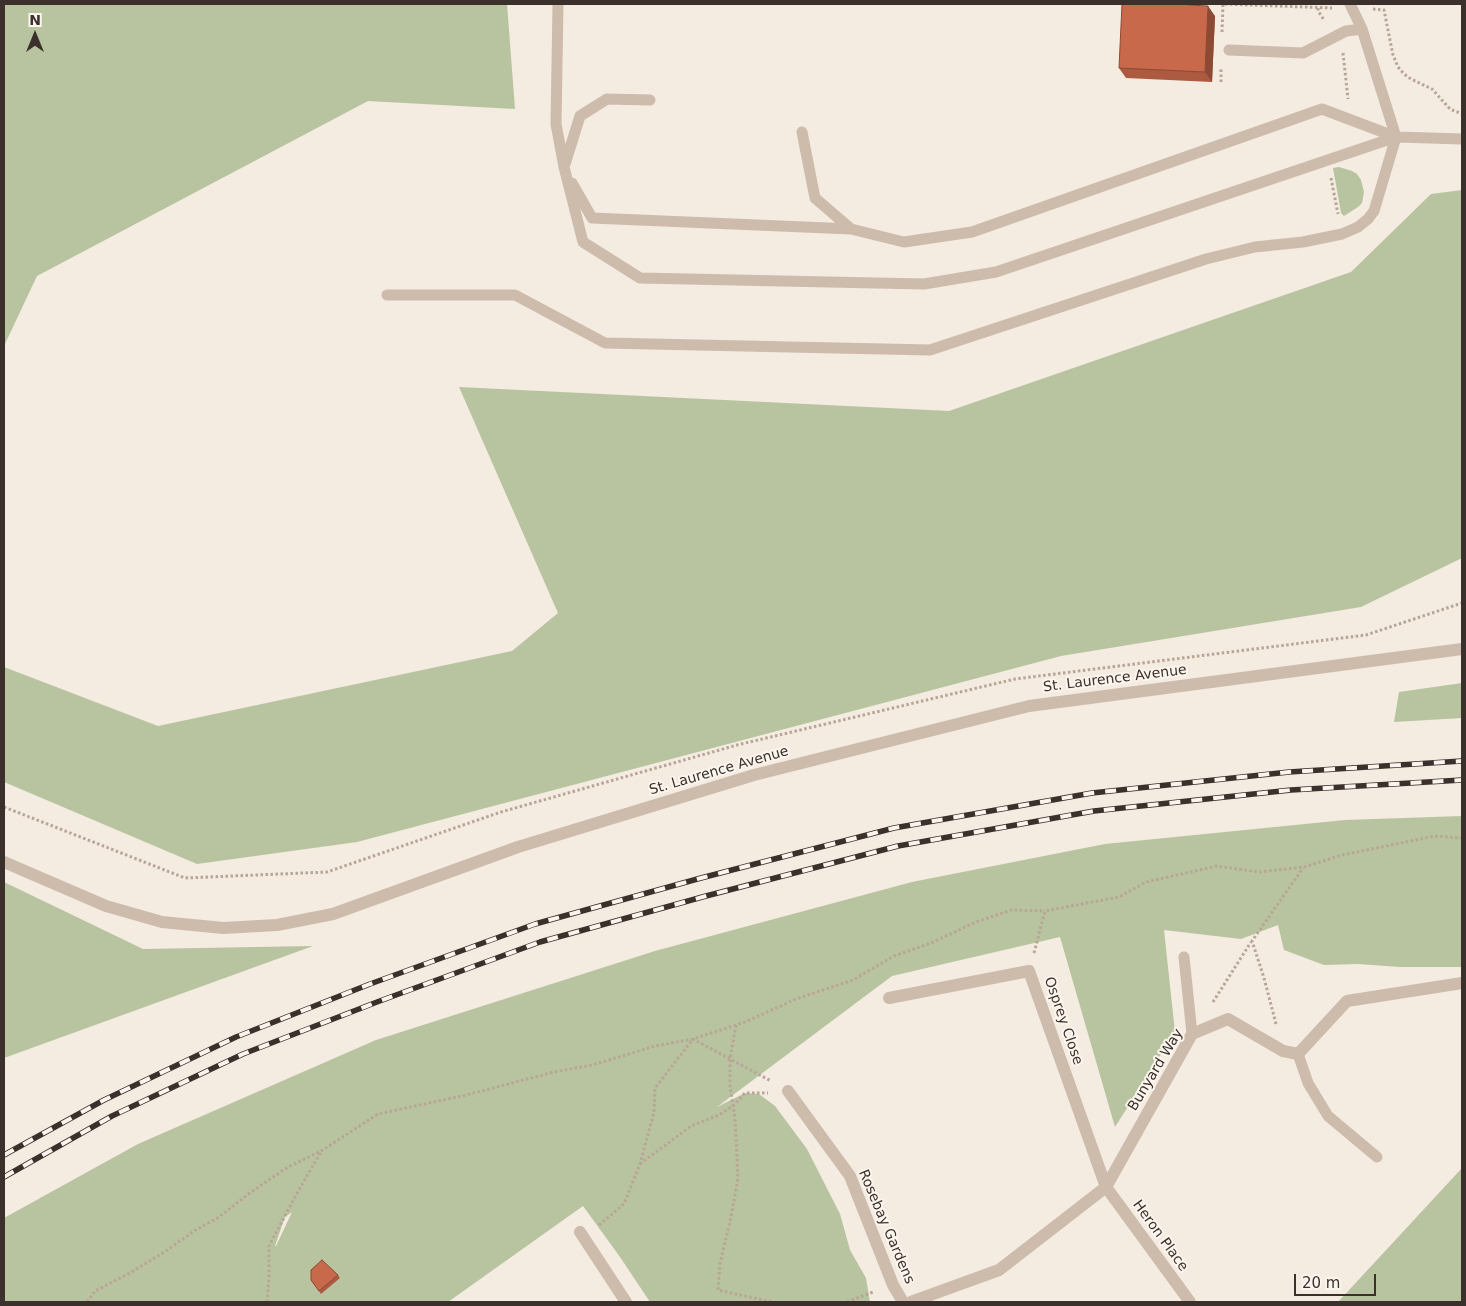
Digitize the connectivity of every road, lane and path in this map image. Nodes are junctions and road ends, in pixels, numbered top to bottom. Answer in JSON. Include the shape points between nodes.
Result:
{"nodes":[{"id":1,"x":558,"y":4,"type":"edge"},
{"id":2,"x":1352,"y":6,"type":"edge"},
{"id":3,"x":1362,"y":29,"type":"junction"},
{"id":4,"x":1225,"y":45,"type":"joint"},
{"id":5,"x":1221,"y":66,"type":"dead end"},
{"id":6,"x":1221,"y":82,"type":"dead end"},
{"id":7,"x":650,"y":100,"type":"dead end"},
{"id":8,"x":1462,"y":114,"type":"edge"},
{"id":9,"x":802,"y":132,"type":"dead end"},
{"id":10,"x":1396,"y":137,"type":"junction"},
{"id":11,"x":1462,"y":139,"type":"edge"},
{"id":12,"x":564,"y":167,"type":"junction"},
{"id":13,"x":851,"y":229,"type":"junction"},
{"id":14,"x":387,"y":295,"type":"dead end"},
{"id":15,"x":1462,"y":603,"type":"edge"},
{"id":16,"x":1462,"y":649,"type":"edge"},
{"id":17,"x":4,"y":807,"type":"edge"},
{"id":18,"x":1462,"y":838,"type":"edge"},
{"id":19,"x":4,"y":862,"type":"edge"},
{"id":20,"x":1304,"y":867,"type":"junction"},
{"id":21,"x":1046,"y":911,"type":"junction"},
{"id":22,"x":1252,"y":941,"type":"junction"},
{"id":23,"x":1184,"y":957,"type":"dead end"},
{"id":24,"x":1029,"y":971,"type":"junction"},
{"id":25,"x":1462,"y":983,"type":"edge"},
{"id":26,"x":889,"y":998,"type":"dead end"},
{"id":27,"x":1212,"y":1003,"type":"dead end"},
{"id":28,"x":736,"y":1025,"type":"junction"},
{"id":29,"x":1192,"y":1034,"type":"junction"},
{"id":30,"x":693,"y":1039,"type":"junction"},
{"id":31,"x":1282,"y":1051,"type":"junction"},
{"id":32,"x":1298,"y":1054,"type":"junction"},
{"id":33,"x":730,"y":1059,"type":"junction"},
{"id":34,"x":788,"y":1091,"type":"junction"},
{"id":35,"x":733,"y":1106,"type":"junction"},
{"id":36,"x":321,"y":1151,"type":"junction"},
{"id":37,"x":1377,"y":1157,"type":"dead end"},
{"id":38,"x":640,"y":1164,"type":"junction"},
{"id":39,"x":1106,"y":1187,"type":"junction"},
{"id":40,"x":582,"y":1235,"type":"joint"},
{"id":41,"x":893,"y":1285,"type":"junction"},
{"id":42,"x":87,"y":1302,"type":"edge"},
{"id":43,"x":267,"y":1302,"type":"edge"},
{"id":44,"x":626,"y":1302,"type":"edge"},
{"id":45,"x":772,"y":1302,"type":"edge"},
{"id":46,"x":847,"y":1302,"type":"edge"},
{"id":47,"x":903,"y":1302,"type":"edge"},
{"id":48,"x":911,"y":1302,"type":"edge"},
{"id":49,"x":1190,"y":1302,"type":"edge"}],
"edges":[{"from":1,"to":12,"type":"lane","via":[[556,124]]},
{"from":2,"to":3,"type":"lane"},
{"from":2,"to":4,"type":"path","via":[[1223,4]]},
{"from":2,"to":8,"type":"path","via":[[1384,10],[1398,67],[1410,79],[1432,89],[1450,109]]},
{"from":3,"to":4,"type":"lane","via":[[1346,31],[1303,53]]},
{"from":3,"to":10,"type":"lane"},
{"from":5,"to":6,"type":"path"},
{"from":7,"to":12,"type":"lane","via":[[607,99],[580,116]]},
{"from":9,"to":13,"type":"lane","via":[[815,198]]},
{"from":10,"to":11,"type":"lane"},
{"from":10,"to":12,"type":"lane","via":[[996,272],[924,284],[640,278],[583,242]]},
{"from":10,"to":13,"type":"lane","via":[[1322,109],[972,232],[904,242]]},
{"from":10,"to":14,"type":"lane","via":[[1374,212],[1350,232],[1303,242],[1255,247],[1206,259],[930,350],[605,343],[515,295]]},
{"from":12,"to":13,"type":"lane","via":[[592,218]]},
{"from":15,"to":17,"type":"path","via":[[1366,635],[1015,679],[728,748],[501,812],[327,872],[185,878]]},
{"from":16,"to":19,"type":"street","name":"St. Laurence Avenue","via":[[1029,706],[754,775],[518,847],[333,914],[277,925],[224,928],[162,922],[106,906]]},
{"from":18,"to":20,"type":"path","via":[[1435,836],[1342,855]]},
{"from":20,"to":21,"type":"path","via":[[1259,872],[1217,866],[1146,882],[1119,897]]},
{"from":20,"to":22,"type":"path"},
{"from":21,"to":24,"type":"path"},
{"from":21,"to":28,"type":"path","via":[[1011,910],[976,922],[894,956],[853,980],[796,999]]},
{"from":22,"to":27,"type":"path"},
{"from":22,"to":31,"type":"path"},
{"from":23,"to":29,"type":"lane"},
{"from":24,"to":26,"type":"street","name":"Osprey Close"},
{"from":24,"to":39,"type":"street","name":"Osprey Close"},
{"from":25,"to":32,"type":"street","via":[[1347,1001]]},
{"from":28,"to":30,"type":"path"},
{"from":28,"to":33,"type":"path"},
{"from":29,"to":31,"type":"street","name":"Bunyard Way","via":[[1228,1019]]},
{"from":29,"to":39,"type":"street","name":"Bunyard Way"},
{"from":30,"to":33,"type":"path"},
{"from":30,"to":36,"type":"path","via":[[378,1114]]},
{"from":30,"to":38,"type":"path","via":[[656,1088],[654,1112]]},
{"from":31,"to":32,"type":"street","name":"Bunyard Way"},
{"from":32,"to":37,"type":"lane","via":[[1308,1083],[1328,1116]]},
{"from":33,"to":34,"type":"path"},
{"from":33,"to":35,"type":"path"},
{"from":34,"to":35,"type":"path","via":[[745,1093]]},
{"from":34,"to":41,"type":"street","name":"Rosebay Gardens","via":[[850,1176]]},
{"from":35,"to":38,"type":"path","via":[[691,1126]]},
{"from":35,"to":45,"type":"path","via":[[738,1178],[720,1264],[718,1290]]},
{"from":36,"to":42,"type":"path","via":[[288,1166],[219,1217],[96,1291]]},
{"from":36,"to":43,"type":"path","via":[[269,1246]]},
{"from":38,"to":40,"type":"path","via":[[624,1204]]},
{"from":39,"to":48,"type":"street","name":"Bunyard Way","via":[[999,1270]]},
{"from":39,"to":49,"type":"street","name":"Heron Place"},
{"from":40,"to":44,"type":"street"},
{"from":41,"to":46,"type":"path"},
{"from":41,"to":47,"type":"street","name":"Rosebay Gardens"}]}
